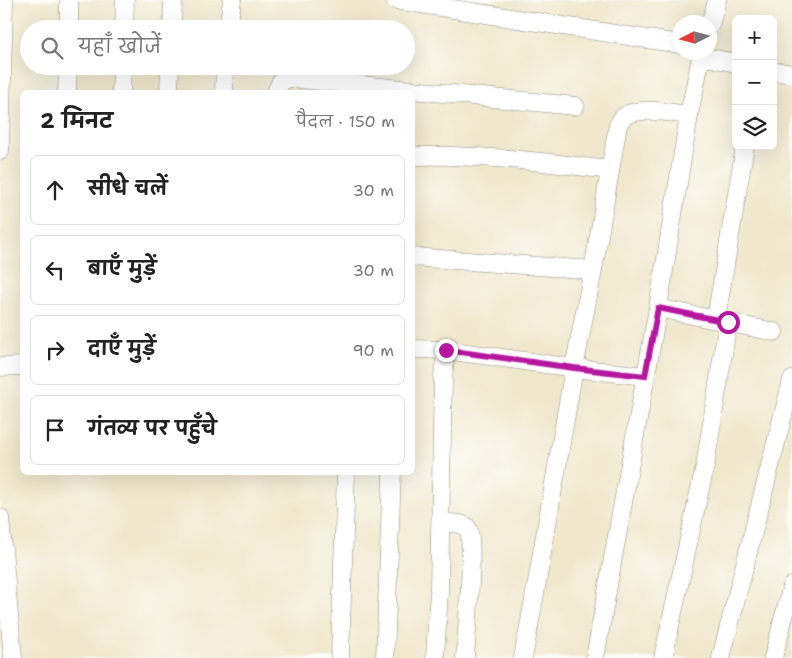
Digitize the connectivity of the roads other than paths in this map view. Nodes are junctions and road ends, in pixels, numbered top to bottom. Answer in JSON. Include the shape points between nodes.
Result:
{"nodes":[{"id":1,"x":4,"y":0,"type":"edge"},
{"id":2,"x":69,"y":0,"type":"edge"},
{"id":3,"x":125,"y":0,"type":"edge"},
{"id":4,"x":173,"y":0,"type":"edge"},
{"id":5,"x":232,"y":0,"type":"edge"},
{"id":6,"x":395,"y":0,"type":"edge"},
{"id":7,"x":717,"y":0,"type":"edge"},
{"id":8,"x":713,"y":15,"type":"edge"},
{"id":9,"x":69,"y":20,"type":"edge"},
{"id":10,"x":124,"y":20,"type":"edge"},
{"id":11,"x":172,"y":20,"type":"edge"},
{"id":12,"x":229,"y":20,"type":"edge"},
{"id":13,"x":672,"y":43,"type":"edge"},
{"id":14,"x":717,"y":58,"type":"edge"},
{"id":15,"x":700,"y":60,"type":"edge"},
{"id":16,"x":732,"y":62,"type":"edge"},
{"id":17,"x":777,"y":71,"type":"edge"},
{"id":18,"x":792,"y":74,"type":"edge"},
{"id":19,"x":68,"y":75,"type":"edge"},
{"id":20,"x":121,"y":75,"type":"edge"},
{"id":21,"x":170,"y":75,"type":"edge"},
{"id":22,"x":225,"y":75,"type":"edge"},
{"id":23,"x":67,"y":90,"type":"edge"},
{"id":24,"x":120,"y":90,"type":"edge"},
{"id":25,"x":169,"y":90,"type":"edge"},
{"id":26,"x":224,"y":90,"type":"edge"},
{"id":27,"x":277,"y":90,"type":"edge"},
{"id":28,"x":412,"y":90,"type":"edge"},
{"id":29,"x":415,"y":90,"type":"edge"},
{"id":30,"x":575,"y":106,"type":"dead end"},
{"id":31,"x":689,"y":115,"type":"junction"},
{"id":32,"x":0,"y":150,"type":"edge"},
{"id":33,"x":744,"y":150,"type":"edge"},
{"id":34,"x":415,"y":156,"type":"edge"},
{"id":35,"x":610,"y":170,"type":"junction"},
{"id":36,"x":415,"y":257,"type":"edge"},
{"id":37,"x":593,"y":270,"type":"junction"},
{"id":38,"x":658,"y":308,"type":"junction"},
{"id":39,"x":722,"y":320,"type":"junction"},
{"id":40,"x":774,"y":332,"type":"dead end"},
{"id":41,"x":415,"y":349,"type":"edge"},
{"id":42,"x":446,"y":350,"type":"junction"},
{"id":43,"x":20,"y":366,"type":"edge"},
{"id":44,"x":0,"y":367,"type":"edge"},
{"id":45,"x":574,"y":368,"type":"junction"},
{"id":46,"x":645,"y":376,"type":"junction"},
{"id":47,"x":792,"y":380,"type":"edge"},
{"id":48,"x":346,"y":475,"type":"edge"},
{"id":49,"x":392,"y":475,"type":"edge"},
{"id":50,"x":0,"y":518,"type":"edge"},
{"id":51,"x":441,"y":523,"type":"junction"},
{"id":52,"x":3,"y":577,"type":"edge"},
{"id":53,"x":792,"y":586,"type":"edge"},
{"id":54,"x":12,"y":658,"type":"edge"},
{"id":55,"x":340,"y":658,"type":"edge"},
{"id":56,"x":385,"y":658,"type":"edge"},
{"id":57,"x":435,"y":658,"type":"edge"},
{"id":58,"x":465,"y":658,"type":"edge"},
{"id":59,"x":523,"y":658,"type":"edge"},
{"id":60,"x":595,"y":658,"type":"edge"},
{"id":61,"x":663,"y":658,"type":"edge"},
{"id":62,"x":721,"y":658,"type":"edge"},
{"id":63,"x":773,"y":658,"type":"edge"}],
"edges":[{"from":1,"to":32,"type":"street"},
{"from":2,"to":9,"type":"street"},
{"from":3,"to":10,"type":"street"},
{"from":4,"to":11,"type":"street"},
{"from":5,"to":12,"type":"street"},
{"from":6,"to":13,"type":"street"},
{"from":7,"to":8,"type":"street"},
{"from":14,"to":16,"type":"street"},
{"from":15,"to":31,"type":"street"},
{"from":17,"to":18,"type":"street"},
{"from":19,"to":23,"type":"street"},
{"from":20,"to":24,"type":"street"},
{"from":21,"to":25,"type":"street"},
{"from":22,"to":26,"type":"street"},
{"from":27,"to":28,"type":"street","via":[[281,82],[290,78]]},
{"from":29,"to":30,"type":"street"},
{"from":31,"to":35,"type":"street","via":[[643,110],[623,116],[618,125]]},
{"from":31,"to":38,"type":"street"},
{"from":33,"to":39,"type":"street"},
{"from":34,"to":35,"type":"street","via":[[503,158]]},
{"from":35,"to":37,"type":"street"},
{"from":36,"to":37,"type":"street"},
{"from":37,"to":45,"type":"street"},
{"from":38,"to":39,"type":"street"},
{"from":38,"to":46,"type":"street"},
{"from":39,"to":40,"type":"street"},
{"from":39,"to":61,"type":"street","via":[[705,466]]},
{"from":41,"to":42,"type":"street"},
{"from":42,"to":45,"type":"street"},
{"from":42,"to":51,"type":"street"},
{"from":43,"to":44,"type":"street"},
{"from":45,"to":46,"type":"street"},
{"from":45,"to":59,"type":"street"},
{"from":46,"to":60,"type":"street"},
{"from":47,"to":62,"type":"street"},
{"from":48,"to":55,"type":"street"},
{"from":49,"to":56,"type":"street"},
{"from":50,"to":52,"type":"street"},
{"from":51,"to":57,"type":"street"},
{"from":51,"to":58,"type":"street","via":[[462,524],[471,532]]},
{"from":52,"to":54,"type":"street"},
{"from":53,"to":63,"type":"street"}]}
